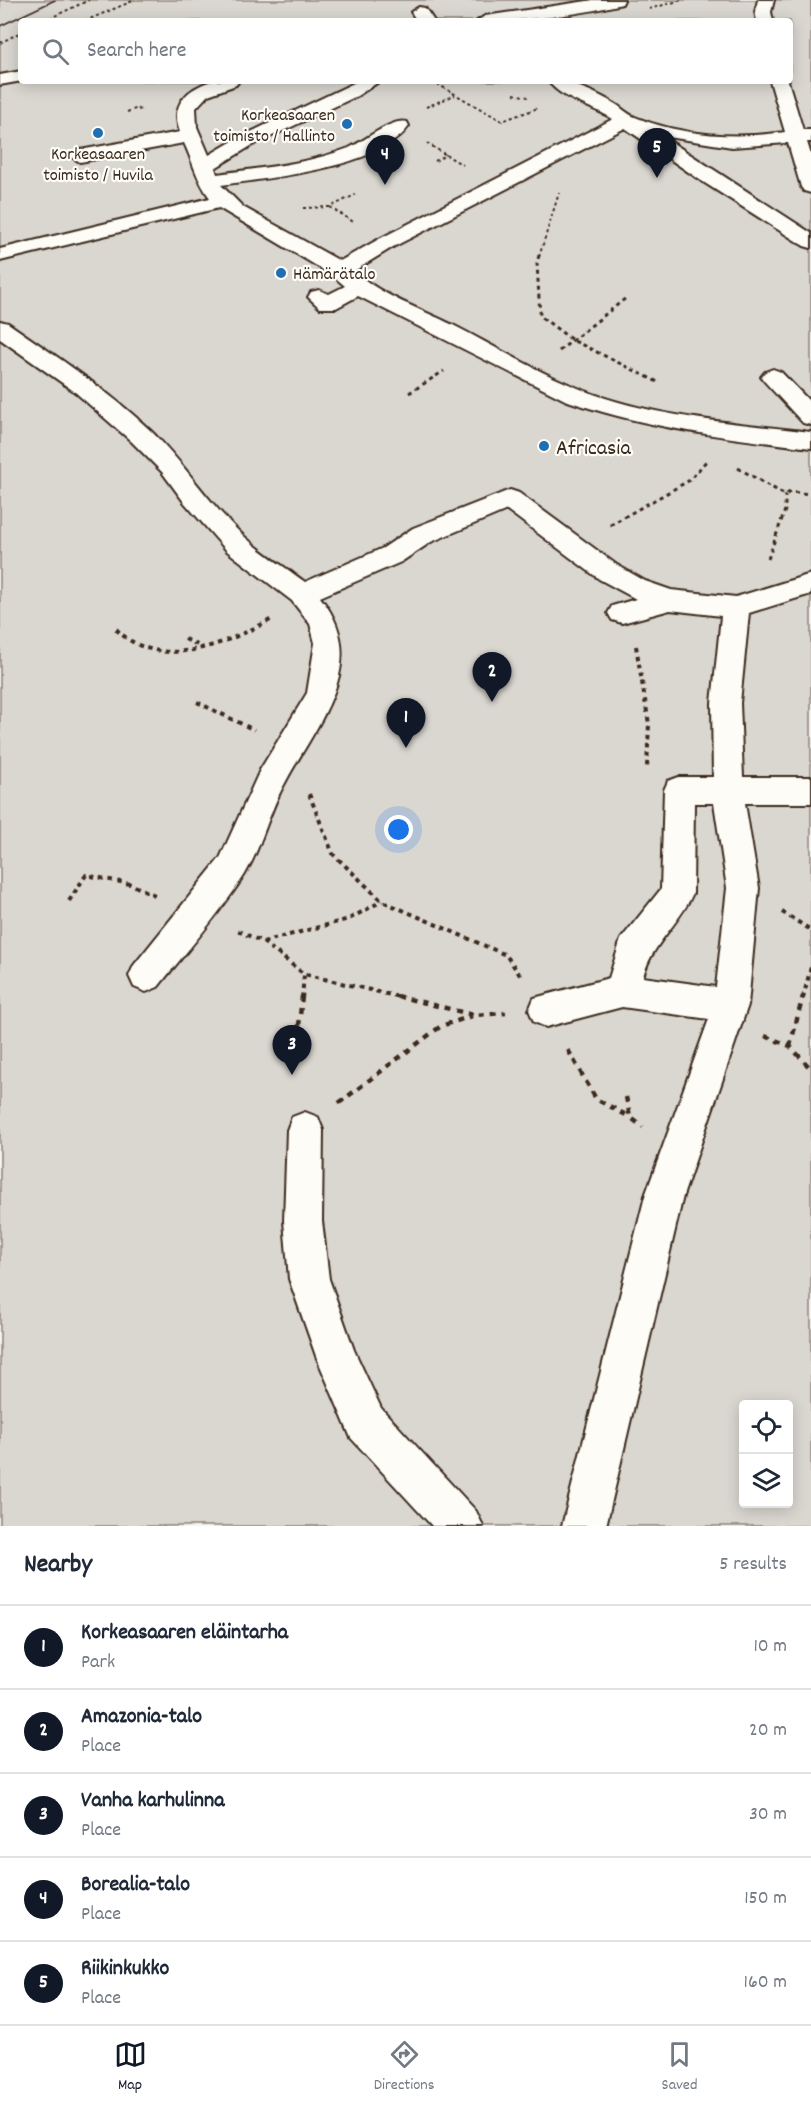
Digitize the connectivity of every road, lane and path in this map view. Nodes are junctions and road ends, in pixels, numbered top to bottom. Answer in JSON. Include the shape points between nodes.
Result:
{"nodes":[{"id":1,"x":90,"y":0,"type":"edge"},
{"id":2,"x":135,"y":0,"type":"edge"},
{"id":3,"x":616,"y":0,"type":"edge"},
{"id":4,"x":682,"y":0,"type":"edge"},
{"id":5,"x":766,"y":0,"type":"edge"},
{"id":6,"x":641,"y":11,"type":"dead end"},
{"id":7,"x":51,"y":18,"type":"edge"},
{"id":8,"x":93,"y":18,"type":"edge"},
{"id":9,"x":508,"y":18,"type":"edge"},
{"id":10,"x":764,"y":18,"type":"edge"},
{"id":11,"x":18,"y":34,"type":"edge"},
{"id":12,"x":0,"y":43,"type":"edge"},
{"id":13,"x":18,"y":77,"type":"edge"},
{"id":14,"x":0,"y":80,"type":"edge"},
{"id":15,"x":222,"y":84,"type":"edge"},
{"id":16,"x":366,"y":84,"type":"edge"},
{"id":17,"x":438,"y":84,"type":"edge"},
{"id":18,"x":562,"y":84,"type":"edge"},
{"id":19,"x":780,"y":84,"type":"edge"},
{"id":20,"x":575,"y":93,"type":"junction"},
{"id":21,"x":456,"y":95,"type":"junction"},
{"id":22,"x":423,"y":109,"type":"dead end"},
{"id":23,"x":625,"y":120,"type":"junction"},
{"id":24,"x":400,"y":126,"type":"dead end"},
{"id":25,"x":258,"y":135,"type":"junction"},
{"id":26,"x":192,"y":136,"type":"junction"},
{"id":27,"x":802,"y":136,"type":"edge"},
{"id":28,"x":80,"y":156,"type":"dead end"},
{"id":29,"x":305,"y":165,"type":"junction"},
{"id":30,"x":206,"y":173,"type":"junction"},
{"id":31,"x":811,"y":188,"type":"edge"},
{"id":32,"x":567,"y":189,"type":"dead end"},
{"id":33,"x":222,"y":201,"type":"junction"},
{"id":34,"x":811,"y":242,"type":"edge"},
{"id":35,"x":0,"y":255,"type":"edge"},
{"id":36,"x":340,"y":270,"type":"junction"},
{"id":37,"x":359,"y":287,"type":"junction"},
{"id":38,"x":318,"y":297,"type":"dead end"},
{"id":39,"x":626,"y":298,"type":"dead end"},
{"id":40,"x":0,"y":328,"type":"edge"},
{"id":41,"x":572,"y":340,"type":"junction"},
{"id":42,"x":444,"y":370,"type":"dead end"},
{"id":43,"x":530,"y":375,"type":"junction"},
{"id":44,"x":773,"y":377,"type":"dead end"},
{"id":45,"x":661,"y":383,"type":"dead end"},
{"id":46,"x":409,"y":393,"type":"dead end"},
{"id":47,"x":811,"y":417,"type":"edge"},
{"id":48,"x":811,"y":440,"type":"edge"},
{"id":49,"x":712,"y":456,"type":"dead end"},
{"id":50,"x":811,"y":494,"type":"edge"},
{"id":51,"x":571,"y":547,"type":"junction"},
{"id":52,"x":811,"y":584,"type":"edge"},
{"id":53,"x":302,"y":594,"type":"junction"},
{"id":54,"x":775,"y":596,"type":"junction"},
{"id":55,"x":670,"y":600,"type":"junction"},
{"id":56,"x":736,"y":607,"type":"junction"},
{"id":57,"x":622,"y":613,"type":"joint"},
{"id":58,"x":116,"y":629,"type":"dead end"},
{"id":59,"x":185,"y":639,"type":"dead end"},
{"id":60,"x":202,"y":648,"type":"junction"},
{"id":61,"x":197,"y":702,"type":"dead end"},
{"id":62,"x":291,"y":748,"type":"junction"},
{"id":63,"x":646,"y":777,"type":"dead end"},
{"id":64,"x":811,"y":790,"type":"edge"},
{"id":65,"x":728,"y":792,"type":"junction"},
{"id":66,"x":69,"y":901,"type":"dead end"},
{"id":67,"x":382,"y":902,"type":"junction"},
{"id":68,"x":196,"y":912,"type":"junction"},
{"id":69,"x":262,"y":942,"type":"junction"},
{"id":70,"x":506,"y":955,"type":"dead end"},
{"id":71,"x":811,"y":967,"type":"edge"},
{"id":72,"x":304,"y":974,"type":"junction"},
{"id":73,"x":146,"y":976,"type":"dead end"},
{"id":74,"x":622,"y":991,"type":"junction"},
{"id":75,"x":546,"y":1010,"type":"junction"},
{"id":76,"x":729,"y":1013,"type":"junction"},
{"id":77,"x":474,"y":1015,"type":"junction"},
{"id":78,"x":299,"y":1026,"type":"dead end"},
{"id":79,"x":790,"y":1046,"type":"junction"},
{"id":80,"x":811,"y":1070,"type":"edge"},
{"id":81,"x":630,"y":1117,"type":"dead end"},
{"id":82,"x":305,"y":1130,"type":"joint"},
{"id":83,"x":461,"y":1526,"type":"edge"},
{"id":84,"x":584,"y":1526,"type":"edge"}],
"edges":[{"from":1,"to":7,"type":"path"},
{"from":2,"to":8,"type":"path"},
{"from":3,"to":9,"type":"lane"},
{"from":4,"to":6,"type":"path"},
{"from":5,"to":10,"type":"lane"},
{"from":11,"to":12,"type":"path"},
{"from":13,"to":14,"type":"lane"},
{"from":15,"to":26,"type":"lane","via":[[198,93],[185,105],[184,117]]},
{"from":16,"to":25,"type":"lane","via":[[318,110]]},
{"from":17,"to":21,"type":"path"},
{"from":18,"to":20,"type":"lane"},
{"from":19,"to":27,"type":"lane"},
{"from":20,"to":21,"type":"path","via":[[501,122]]},
{"from":20,"to":23,"type":"lane","via":[[606,106]]},
{"from":21,"to":22,"type":"path"},
{"from":23,"to":27,"type":"lane","via":[[663,132],[747,142]]},
{"from":23,"to":34,"type":"lane"},
{"from":23,"to":36,"type":"lane"},
{"from":24,"to":29,"type":"lane","via":[[371,144],[326,162]]},
{"from":25,"to":29,"type":"lane"},
{"from":25,"to":30,"type":"lane","via":[[232,146]]},
{"from":26,"to":28,"type":"lane"},
{"from":26,"to":30,"type":"lane"},
{"from":27,"to":31,"type":"lane"},
{"from":29,"to":30,"type":"lane"},
{"from":30,"to":33,"type":"lane"},
{"from":32,"to":41,"type":"path","via":[[558,194],[537,263],[540,316]]},
{"from":33,"to":35,"type":"lane"},
{"from":33,"to":36,"type":"lane"},
{"from":36,"to":37,"type":"lane"},
{"from":37,"to":38,"type":"lane","via":[[328,303]]},
{"from":37,"to":43,"type":"lane"},
{"from":39,"to":41,"type":"path"},
{"from":40,"to":53,"type":"lane","via":[[83,387],[140,435],[171,466],[222,530]]},
{"from":41,"to":43,"type":"path"},
{"from":41,"to":45,"type":"path"},
{"from":42,"to":46,"type":"path"},
{"from":43,"to":48,"type":"lane","via":[[635,414]]},
{"from":44,"to":47,"type":"lane"},
{"from":49,"to":51,"type":"path","via":[[690,480]]},
{"from":50,"to":54,"type":"path","via":[[785,495],[785,510],[765,567]]},
{"from":51,"to":53,"type":"lane","via":[[510,499],[422,535],[392,555]]},
{"from":51,"to":55,"type":"lane","via":[[635,588]]},
{"from":52,"to":54,"type":"lane"},
{"from":53,"to":60,"type":"path","via":[[287,610],[252,631]]},
{"from":53,"to":62,"type":"lane","via":[[323,620],[329,643],[321,695]]},
{"from":54,"to":56,"type":"lane"},
{"from":55,"to":56,"type":"lane"},
{"from":55,"to":57,"type":"lane"},
{"from":56,"to":65,"type":"lane","via":[[726,703]]},
{"from":57,"to":63,"type":"path","via":[[638,649],[649,724]]},
{"from":58,"to":60,"type":"path","via":[[136,646],[148,649]]},
{"from":59,"to":60,"type":"path"},
{"from":61,"to":62,"type":"path"},
{"from":62,"to":67,"type":"path","via":[[333,854]]},
{"from":62,"to":68,"type":"lane","via":[[272,779],[232,868]]},
{"from":64,"to":65,"type":"lane"},
{"from":65,"to":74,"type":"lane","via":[[679,790],[677,893],[633,950]]},
{"from":65,"to":76,"type":"lane","via":[[743,888]]},
{"from":66,"to":68,"type":"path","via":[[86,875],[130,884]]},
{"from":67,"to":69,"type":"path","via":[[349,919]]},
{"from":67,"to":70,"type":"path"},
{"from":68,"to":69,"type":"path"},
{"from":68,"to":73,"type":"lane"},
{"from":69,"to":72,"type":"path"},
{"from":71,"to":79,"type":"path"},
{"from":72,"to":77,"type":"path"},
{"from":72,"to":78,"type":"path"},
{"from":74,"to":75,"type":"lane"},
{"from":74,"to":76,"type":"lane"},
{"from":75,"to":77,"type":"path"},
{"from":75,"to":81,"type":"path","via":[[596,1100]]},
{"from":76,"to":79,"type":"path"},
{"from":76,"to":84,"type":"lane","via":[[664,1196]]},
{"from":77,"to":82,"type":"path","via":[[434,1030]]},
{"from":79,"to":80,"type":"path"},
{"from":82,"to":83,"type":"lane","via":[[303,1221],[309,1279],[336,1356],[366,1423]]}]}
